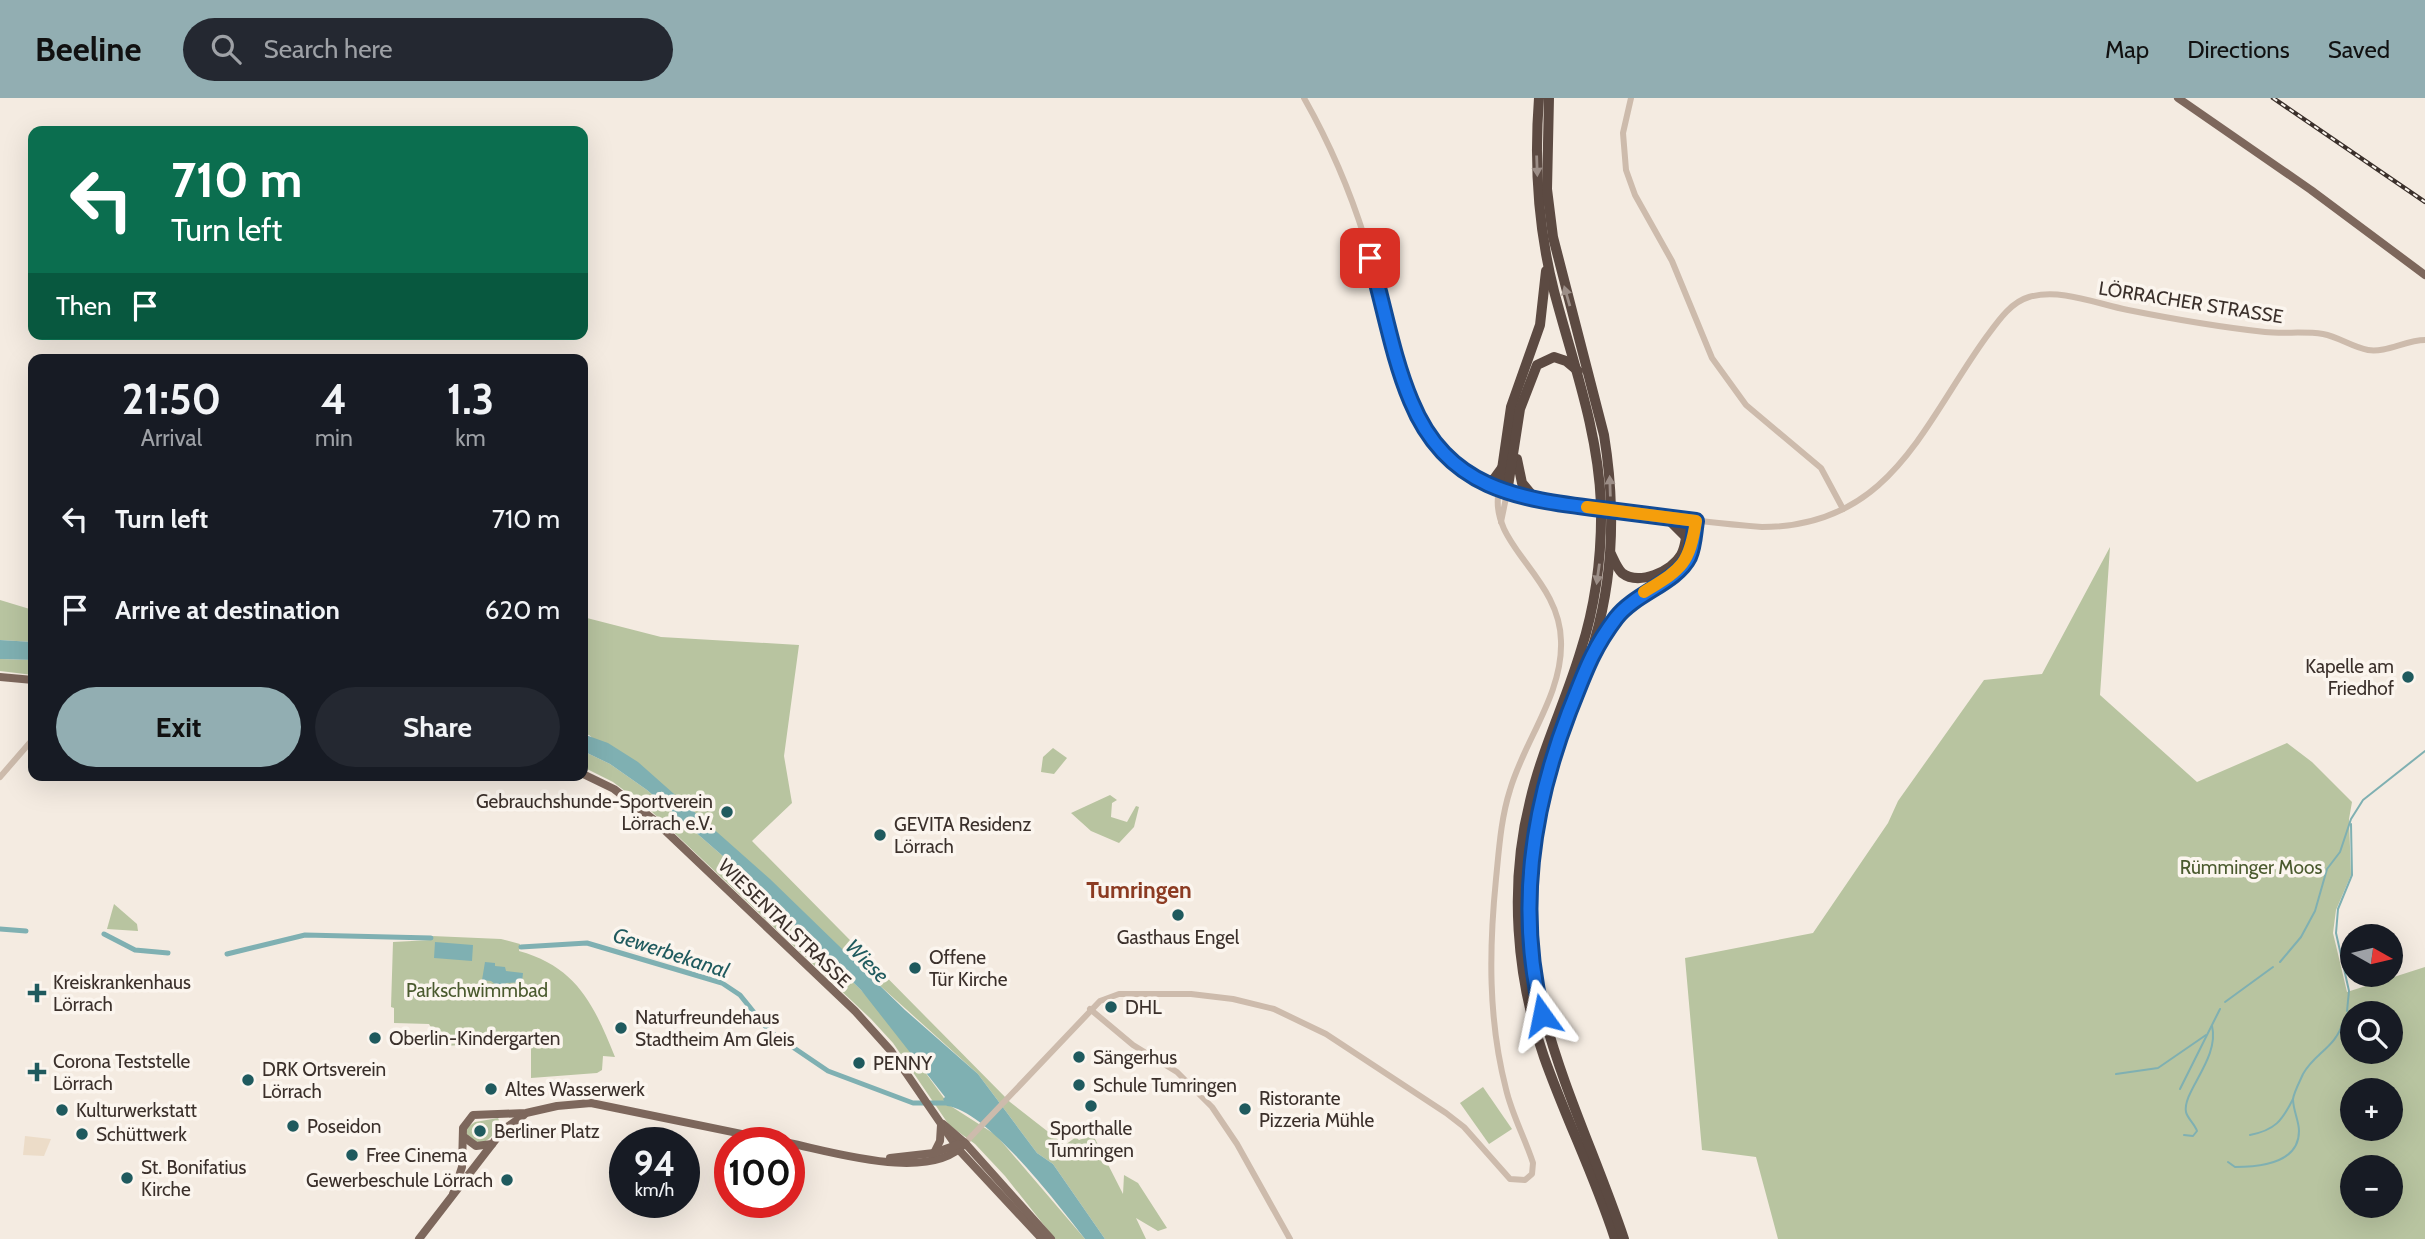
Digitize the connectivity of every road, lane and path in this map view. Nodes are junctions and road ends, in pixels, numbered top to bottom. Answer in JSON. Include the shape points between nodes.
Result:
{"nodes":[{"id":1,"x":1304,"y":98,"type":"edge"},
{"id":2,"x":1539,"y":98,"type":"edge"},
{"id":3,"x":1549,"y":98,"type":"edge"},
{"id":4,"x":1631,"y":98,"type":"edge"},
{"id":5,"x":2178,"y":98,"type":"edge"},
{"id":6,"x":1547,"y":260,"type":"junction"},
{"id":7,"x":2425,"y":275,"type":"edge"},
{"id":8,"x":2425,"y":340,"type":"edge"},
{"id":9,"x":1578,"y":371,"type":"junction"},
{"id":10,"x":1515,"y":452,"type":"junction"},
{"id":11,"x":1503,"y":468,"type":"junction"},
{"id":12,"x":1483,"y":483,"type":"junction"},
{"id":13,"x":1503,"y":492,"type":"junction"},
{"id":14,"x":1536,"y":500,"type":"junction"},
{"id":15,"x":1843,"y":509,"type":"junction"},
{"id":16,"x":1666,"y":517,"type":"junction"},
{"id":17,"x":1696,"y":521,"type":"junction"},
{"id":18,"x":1686,"y":537,"type":"junction"},
{"id":19,"x":1611,"y":554,"type":"junction"},
{"id":20,"x":1591,"y":654,"type":"junction"},
{"id":21,"x":0,"y":677,"type":"edge"},
{"id":22,"x":28,"y":680,"type":"edge"},
{"id":23,"x":28,"y":745,"type":"edge"},
{"id":24,"x":588,"y":776,"type":"edge"},
{"id":25,"x":0,"y":777,"type":"edge"},
{"id":26,"x":1533,"y":1000,"type":"junction"},
{"id":27,"x":1090,"y":1009,"type":"junction"},
{"id":28,"x":1537,"y":1016,"type":"junction"},
{"id":29,"x":526,"y":1113,"type":"junction"},
{"id":30,"x":504,"y":1115,"type":"junction"},
{"id":31,"x":940,"y":1123,"type":"junction"},
{"id":32,"x":714,"y":1127,"type":"edge"},
{"id":33,"x":503,"y":1130,"type":"junction"},
{"id":34,"x":462,"y":1133,"type":"junction"},
{"id":35,"x":492,"y":1144,"type":"junction"},
{"id":36,"x":805,"y":1146,"type":"edge"},
{"id":37,"x":960,"y":1146,"type":"junction"},
{"id":38,"x":934,"y":1153,"type":"junction"},
{"id":39,"x":944,"y":1158,"type":"junction"},
{"id":40,"x":909,"y":1159,"type":"junction"},
{"id":41,"x":969,"y":1161,"type":"junction"},
{"id":42,"x":453,"y":1194,"type":"junction"},
{"id":43,"x":1046,"y":1238,"type":"edge"},
{"id":44,"x":419,"y":1239,"type":"edge"},
{"id":45,"x":1290,"y":1239,"type":"edge"},
{"id":46,"x":1615,"y":1239,"type":"edge"},
{"id":47,"x":1624,"y":1239,"type":"edge"}],
"edges":[{"from":1,"to":12,"type":"street","name":"LÖRRACHER STRASSE","via":[[1364,237],[1414,409],[1441,452]]},
{"from":2,"to":6,"type":"highway","one_way":true,"via":[[1538,191]]},
{"from":19,"to":3,"type":"highway","one_way":true,"via":[[1604,435],[1553,237],[1547,189]]},
{"from":4,"to":15,"type":"street","via":[[1623,133],[1626,170],[1672,261],[1712,358],[1746,405],[1821,468]]},
{"from":5,"to":7,"type":"main road"},
{"from":6,"to":9,"type":"highway"},
{"from":6,"to":11,"type":"highway","via":[[1540,325],[1511,407]]},
{"from":8,"to":15,"type":"street","name":"LÖRRACHER STRASSE","via":[[2372,350],[2320,334],[2264,332],[2038,295],[2014,304],[1978,348],[1927,429],[1887,480]]},
{"from":9,"to":10,"type":"highway","via":[[1554,357],[1537,365],[1520,409]]},
{"from":9,"to":26,"type":"highway","one_way":true,"via":[[1599,467],[1601,548],[1584,639],[1539,766],[1524,831],[1518,909]]},
{"from":10,"to":13,"type":"highway"},
{"from":10,"to":14,"type":"highway","via":[[1522,483]]},
{"from":11,"to":12,"type":"highway"},
{"from":11,"to":13,"type":"highway"},
{"from":12,"to":13,"type":"street","name":"LÖRRACHER STRASSE"},
{"from":13,"to":14,"type":"street","name":"LÖRRACHER STRASSE"},
{"from":13,"to":27,"type":"street","via":[[1496,503],[1501,524],[1545,585],[1562,642],[1553,687],[1507,800],[1492,925],[1491,996],[1497,1045],[1509,1102],[1534,1168],[1529,1178],[1515,1181],[1507,1176],[1446,1113],[1326,1034],[1274,1009],[1233,999],[1146,994],[1113,996]]},
{"from":14,"to":16,"type":"street","name":"LÖRRACHER STRASSE"},
{"from":15,"to":17,"type":"street","name":"LÖRRACHER STRASSE","via":[[1784,526]]},
{"from":16,"to":17,"type":"street","name":"LÖRRACHER STRASSE"},
{"from":16,"to":18,"type":"highway"},
{"from":17,"to":18,"type":"highway","via":[[1688,527]]},
{"from":17,"to":20,"type":"highway","via":[[1685,564],[1632,601]]},
{"from":18,"to":19,"type":"highway","via":[[1678,560],[1643,577],[1622,572]]},
{"from":19,"to":20,"type":"highway"},
{"from":20,"to":26,"type":"highway","via":[[1551,762],[1533,839],[1529,930]]},
{"from":21,"to":22,"type":"main road"},
{"from":23,"to":25,"type":"street"},
{"from":24,"to":31,"type":"main road","name":"WIESENTALSTRASSE","via":[[639,807],[877,1034]]},
{"from":26,"to":28,"type":"highway"},
{"from":27,"to":37,"type":"street"},
{"from":27,"to":45,"type":"street","via":[[1133,1045],[1177,1072],[1212,1107]]},
{"from":28,"to":46,"type":"highway","via":[[1557,1093]]},
{"from":28,"to":47,"type":"highway"},
{"from":29,"to":30,"type":"main road"},
{"from":29,"to":32,"type":"main road","via":[[602,1104]]},
{"from":29,"to":33,"type":"main road"},
{"from":30,"to":33,"type":"main road"},
{"from":30,"to":34,"type":"main road","via":[[473,1115]]},
{"from":31,"to":37,"type":"main road","name":"WIESENTALSTRASSE"},
{"from":31,"to":38,"type":"main road"},
{"from":33,"to":35,"type":"main road"},
{"from":34,"to":35,"type":"main road","via":[[471,1145]]},
{"from":34,"to":42,"type":"main road","via":[[462,1167]]},
{"from":35,"to":42,"type":"main road"},
{"from":36,"to":40,"type":"main road"},
{"from":37,"to":38,"type":"main road"},
{"from":37,"to":39,"type":"main road"},
{"from":37,"to":41,"type":"main road"},
{"from":37,"to":43,"type":"main road"},
{"from":38,"to":40,"type":"main road"},
{"from":39,"to":40,"type":"main road"},
{"from":39,"to":41,"type":"main road"},
{"from":41,"to":43,"type":"main road"},
{"from":42,"to":44,"type":"main road"}]}
